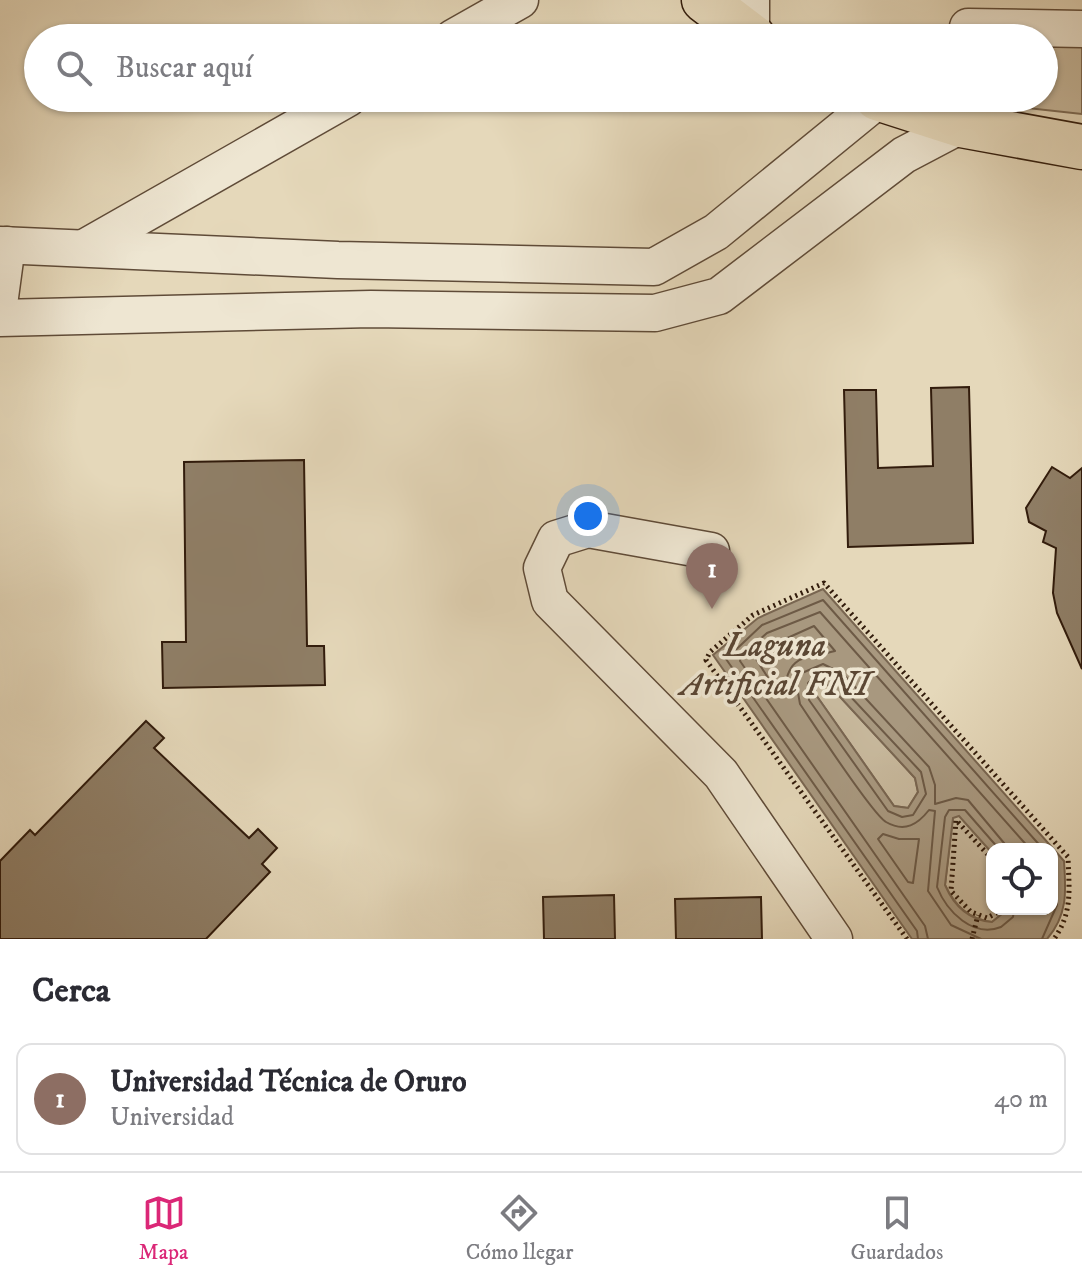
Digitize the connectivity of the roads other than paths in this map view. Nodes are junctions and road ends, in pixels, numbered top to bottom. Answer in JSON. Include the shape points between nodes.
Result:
{"nodes":[{"id":1,"x":520,"y":0,"type":"edge"},
{"id":2,"x":704,"y":0,"type":"edge"},
{"id":3,"x":1082,"y":21,"type":"edge"},
{"id":4,"x":968,"y":22,"type":"edge"},
{"id":5,"x":478,"y":24,"type":"edge"},
{"id":6,"x":750,"y":24,"type":"edge"},
{"id":7,"x":1001,"y":24,"type":"edge"},
{"id":8,"x":1058,"y":28,"type":"edge"},
{"id":9,"x":1082,"y":29,"type":"edge"},
{"id":10,"x":323,"y":112,"type":"edge"},
{"id":11,"x":861,"y":112,"type":"edge"},
{"id":12,"x":962,"y":112,"type":"edge"},
{"id":13,"x":1082,"y":147,"type":"edge"},
{"id":14,"x":4,"y":245,"type":"edge"},
{"id":15,"x":86,"y":247,"type":"junction"},
{"id":16,"x":372,"y":261,"type":"junction"},
{"id":17,"x":0,"y":297,"type":"edge"},
{"id":18,"x":371,"y":309,"type":"junction"},
{"id":19,"x":0,"y":318,"type":"edge"},
{"id":20,"x":711,"y":551,"type":"dead end"},
{"id":21,"x":834,"y":939,"type":"edge"}],
"edges":[{"from":1,"to":5,"type":"street"},
{"from":2,"to":6,"type":"main road"},
{"from":3,"to":9,"type":"street"},
{"from":4,"to":7,"type":"street"},
{"from":8,"to":9,"type":"street"},
{"from":10,"to":15,"type":"street"},
{"from":11,"to":16,"type":"street","via":[[716,232],[654,267]]},
{"from":12,"to":13,"type":"main road"},
{"from":12,"to":18,"type":"street","via":[[719,296],[655,313]]},
{"from":14,"to":15,"type":"street"},
{"from":14,"to":17,"type":"street"},
{"from":15,"to":16,"type":"street"},
{"from":16,"to":18,"type":"street"},
{"from":18,"to":19,"type":"street"},
{"from":20,"to":21,"type":"street","via":[[588,529],[556,539],[542,568],[550,601],[721,774]]}]}
